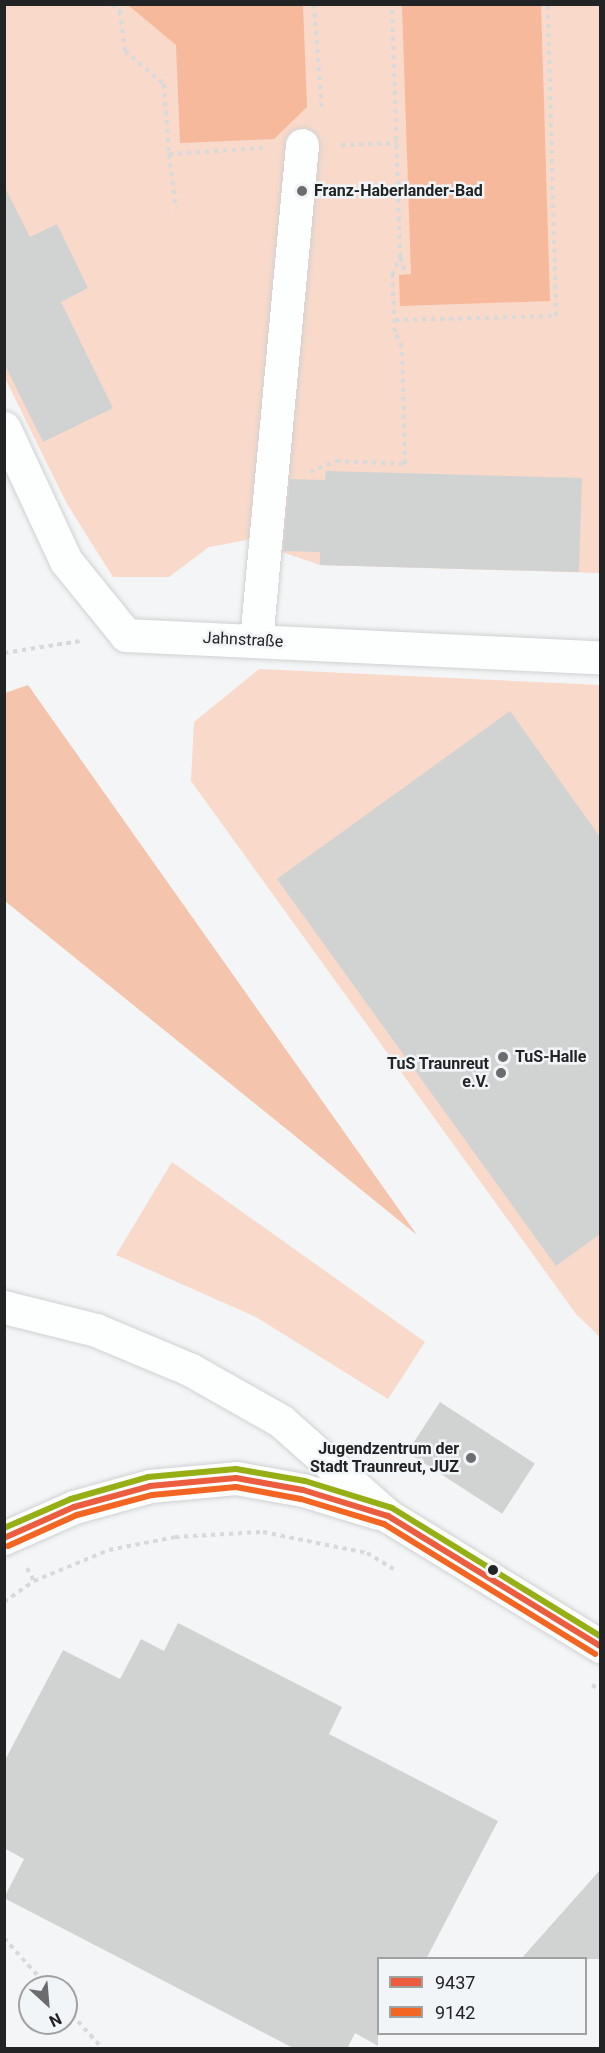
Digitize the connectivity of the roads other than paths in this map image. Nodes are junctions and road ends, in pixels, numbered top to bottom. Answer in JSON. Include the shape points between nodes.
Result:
{"nodes":[{"id":1,"x":313,"y":145,"type":"road end"},
{"id":2,"x":4,"y":428,"type":"edge"},
{"id":3,"x":256,"y":641,"type":"junction"},
{"id":4,"x":600,"y":657,"type":"edge"},
{"id":5,"x":4,"y":1307,"type":"edge"},
{"id":6,"x":388,"y":1516,"type":"junction"},
{"id":7,"x":6,"y":1532,"type":"edge"},
{"id":8,"x":600,"y":1646,"type":"edge"}],
"edges":[{"from":1,"to":3,"type":"street"},
{"from":2,"to":3,"type":"street","name":"Jahnstraße","via":[[66,561],[126,634]]},
{"from":3,"to":4,"type":"street","name":"Jahnstraße"},
{"from":5,"to":6,"type":"street","via":[[96,1330],[191,1370],[282,1421]]},
{"from":6,"to":7,"type":"street","via":[[303,1490],[236,1478],[150,1486],[74,1507]]},
{"from":6,"to":8,"type":"street"}]}
